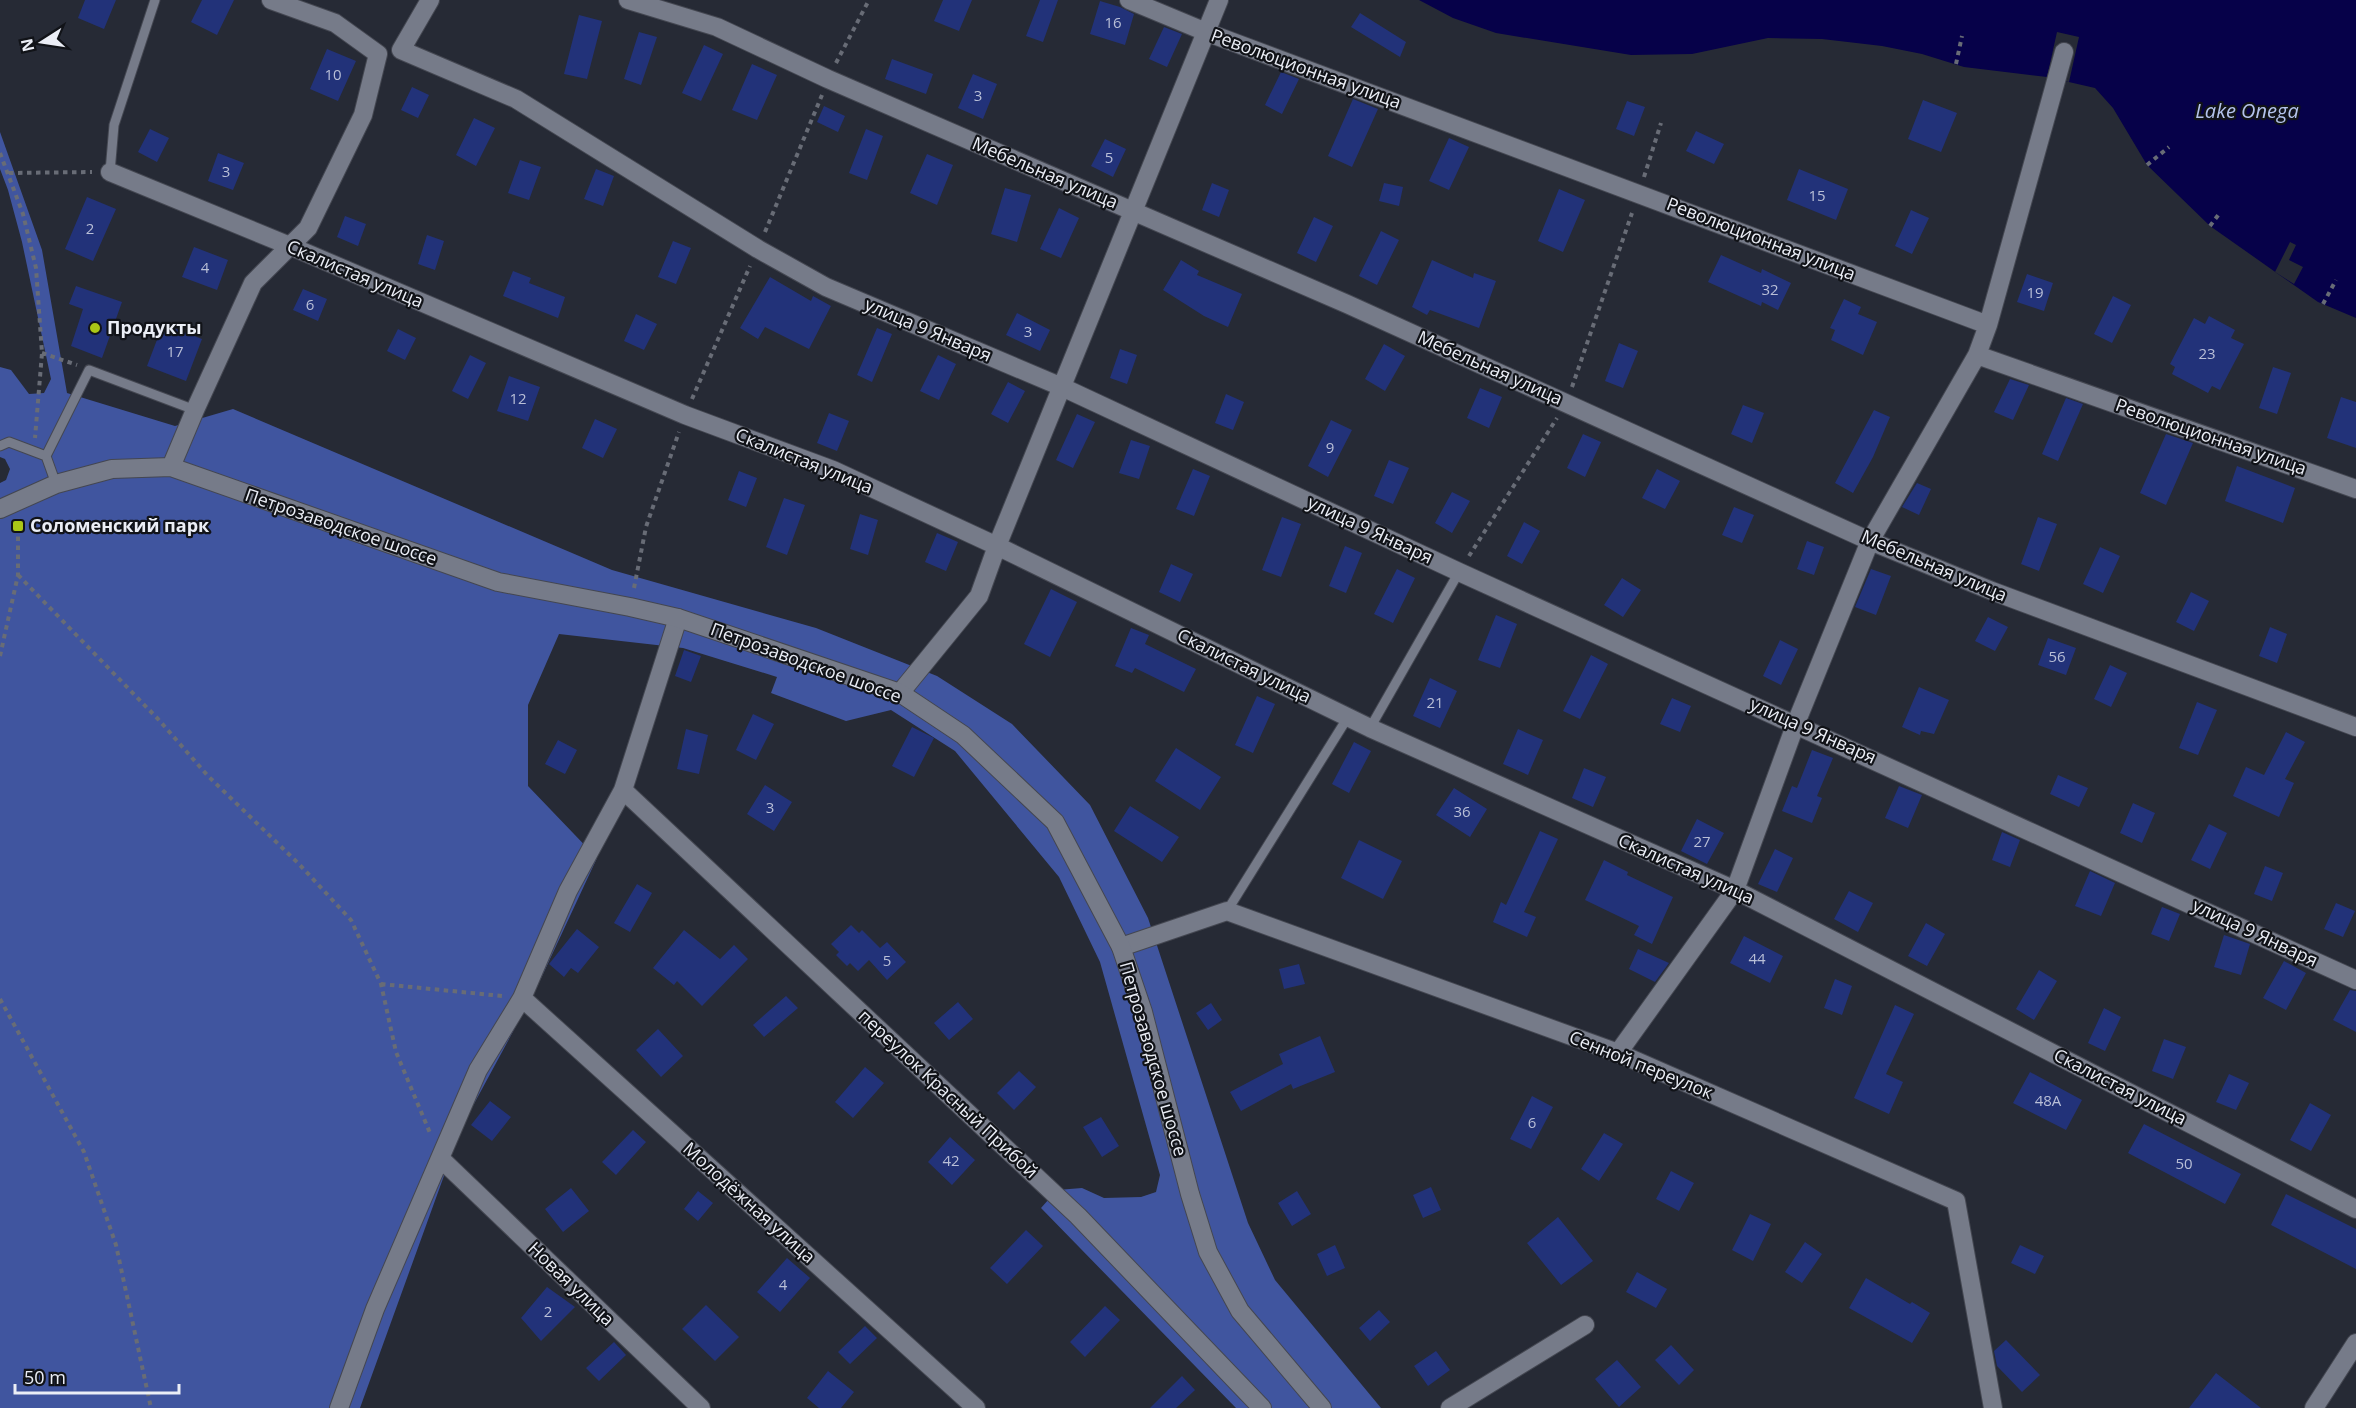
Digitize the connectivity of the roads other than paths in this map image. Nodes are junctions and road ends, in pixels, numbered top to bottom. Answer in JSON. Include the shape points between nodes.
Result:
{"nodes":[{"id":1,"x":155,"y":0,"type":"edge"},
{"id":2,"x":271,"y":0,"type":"edge"},
{"id":3,"x":430,"y":0,"type":"edge"},
{"id":4,"x":628,"y":0,"type":"edge"},
{"id":5,"x":1129,"y":0,"type":"edge"},
{"id":6,"x":1220,"y":0,"type":"edge"},
{"id":7,"x":1206,"y":32,"type":"junction"},
{"id":8,"x":401,"y":50,"type":"junction"},
{"id":9,"x":2064,"y":52,"type":"dead end"},
{"id":10,"x":378,"y":54,"type":"junction"},
{"id":11,"x":110,"y":172,"type":"joint"},
{"id":12,"x":1133,"y":211,"type":"junction"},
{"id":13,"x":290,"y":246,"type":"junction"},
{"id":14,"x":1988,"y":325,"type":"junction"},
{"id":15,"x":1977,"y":355,"type":"junction"},
{"id":16,"x":1062,"y":387,"type":"junction"},
{"id":17,"x":195,"y":410,"type":"junction"},
{"id":18,"x":0,"y":446,"type":"edge"},
{"id":19,"x":46,"y":456,"type":"junction"},
{"id":20,"x":171,"y":467,"type":"junction"},
{"id":21,"x":56,"y":484,"type":"junction"},
{"id":22,"x":2356,"y":489,"type":"edge"},
{"id":23,"x":8,"y":505,"type":"edge"},
{"id":24,"x":1870,"y":541,"type":"junction"},
{"id":25,"x":997,"y":546,"type":"junction"},
{"id":26,"x":1459,"y":572,"type":"junction"},
{"id":27,"x":678,"y":618,"type":"junction"},
{"id":28,"x":900,"y":693,"type":"junction"},
{"id":29,"x":1348,"y":717,"type":"junction"},
{"id":30,"x":1796,"y":723,"type":"junction"},
{"id":31,"x":2356,"y":727,"type":"edge"},
{"id":32,"x":1370,"y":728,"type":"junction"},
{"id":33,"x":623,"y":790,"type":"junction"},
{"id":34,"x":1735,"y":890,"type":"junction"},
{"id":35,"x":1227,"y":911,"type":"junction"},
{"id":36,"x":1121,"y":947,"type":"junction"},
{"id":37,"x":2356,"y":980,"type":"edge"},
{"id":38,"x":522,"y":998,"type":"junction"},
{"id":39,"x":1618,"y":1053,"type":"junction"},
{"id":40,"x":441,"y":1159,"type":"junction"},
{"id":41,"x":2356,"y":1209,"type":"edge"},
{"id":42,"x":1585,"y":1325,"type":"dead end"},
{"id":43,"x":2356,"y":1343,"type":"edge"},
{"id":44,"x":339,"y":1408,"type":"edge"},
{"id":45,"x":701,"y":1408,"type":"edge"},
{"id":46,"x":976,"y":1408,"type":"edge"},
{"id":47,"x":1262,"y":1408,"type":"edge"},
{"id":48,"x":1322,"y":1408,"type":"edge"},
{"id":49,"x":1450,"y":1408,"type":"edge"},
{"id":50,"x":1993,"y":1408,"type":"edge"},
{"id":51,"x":2314,"y":1408,"type":"edge"}],
"edges":[{"from":1,"to":11,"type":"lane","via":[[114,125]]},
{"from":2,"to":10,"type":"street","via":[[335,23]]},
{"from":3,"to":8,"type":"street"},
{"from":4,"to":12,"type":"street","name":"Мебельная улица","via":[[717,27]]},
{"from":5,"to":7,"type":"street","name":"Революционная улица"},
{"from":6,"to":7,"type":"street"},
{"from":7,"to":12,"type":"street"},
{"from":7,"to":14,"type":"street","name":"Революционная улица"},
{"from":8,"to":10,"type":"street"},
{"from":8,"to":16,"type":"street","name":"улица 9 Января","via":[[516,99],[826,287]]},
{"from":9,"to":14,"type":"street"},
{"from":10,"to":13,"type":"street","via":[[363,115],[308,228]]},
{"from":11,"to":13,"type":"street","name":"Скалистая улица"},
{"from":12,"to":16,"type":"street"},
{"from":12,"to":24,"type":"street","name":"Мебельная улица","via":[[1567,402]]},
{"from":13,"to":17,"type":"street","via":[[253,283]]},
{"from":13,"to":25,"type":"street","name":"Скалистая улица","via":[[685,415],[833,470]]},
{"from":14,"to":15,"type":"street"},
{"from":15,"to":22,"type":"street","name":"Революционная улица"},
{"from":15,"to":24,"type":"street"},
{"from":16,"to":25,"type":"street"},
{"from":16,"to":26,"type":"street","name":"улица 9 Января"},
{"from":17,"to":19,"type":"lane","via":[[88,370]]},
{"from":17,"to":20,"type":"street"},
{"from":18,"to":19,"type":"lane","via":[[9,442]]},
{"from":19,"to":21,"type":"lane"},
{"from":20,"to":21,"type":"street","name":"Петрозаводское шоссе","via":[[112,469]]},
{"from":20,"to":27,"type":"street","name":"Петрозаводское шоссе","via":[[498,582]]},
{"from":21,"to":23,"type":"street","name":"Петрозаводское шоссе"},
{"from":24,"to":30,"type":"street"},
{"from":24,"to":31,"type":"street","name":"Мебельная улица","via":[[1992,591]]},
{"from":25,"to":28,"type":"street","via":[[979,596]]},
{"from":25,"to":29,"type":"street","name":"Скалистая улица"},
{"from":26,"to":30,"type":"street","name":"улица 9 Января"},
{"from":26,"to":32,"type":"lane"},
{"from":27,"to":28,"type":"street","name":"Петрозаводское шоссе"},
{"from":27,"to":33,"type":"street"},
{"from":28,"to":36,"type":"street","name":"Петрозаводское шоссе","via":[[963,735],[1055,822]]},
{"from":29,"to":32,"type":"street","name":"Скалистая улица"},
{"from":29,"to":35,"type":"lane"},
{"from":30,"to":34,"type":"street"},
{"from":30,"to":37,"type":"street","name":"улица 9 Января"},
{"from":32,"to":34,"type":"street","name":"Скалистая улица"},
{"from":33,"to":38,"type":"street","via":[[568,891]]},
{"from":33,"to":47,"type":"street","name":"переулок Красный Прибой","via":[[1078,1216]]},
{"from":34,"to":39,"type":"street"},
{"from":34,"to":41,"type":"street","name":"Скалистая улица"},
{"from":35,"to":36,"type":"street"},
{"from":35,"to":39,"type":"street","name":"Сенной переулок"},
{"from":36,"to":48,"type":"street","name":"Петрозаводское шоссе","via":[[1143,1012],[1208,1252],[1240,1311]]},
{"from":38,"to":40,"type":"street","via":[[477,1070]]},
{"from":38,"to":46,"type":"street","name":"Молодёжная улица"},
{"from":39,"to":50,"type":"street","name":"Сенной переулок","via":[[1956,1201]]},
{"from":40,"to":44,"type":"street","via":[[375,1309]]},
{"from":40,"to":45,"type":"street","name":"Новая улица"},
{"from":42,"to":49,"type":"street"},
{"from":43,"to":51,"type":"street"}]}
